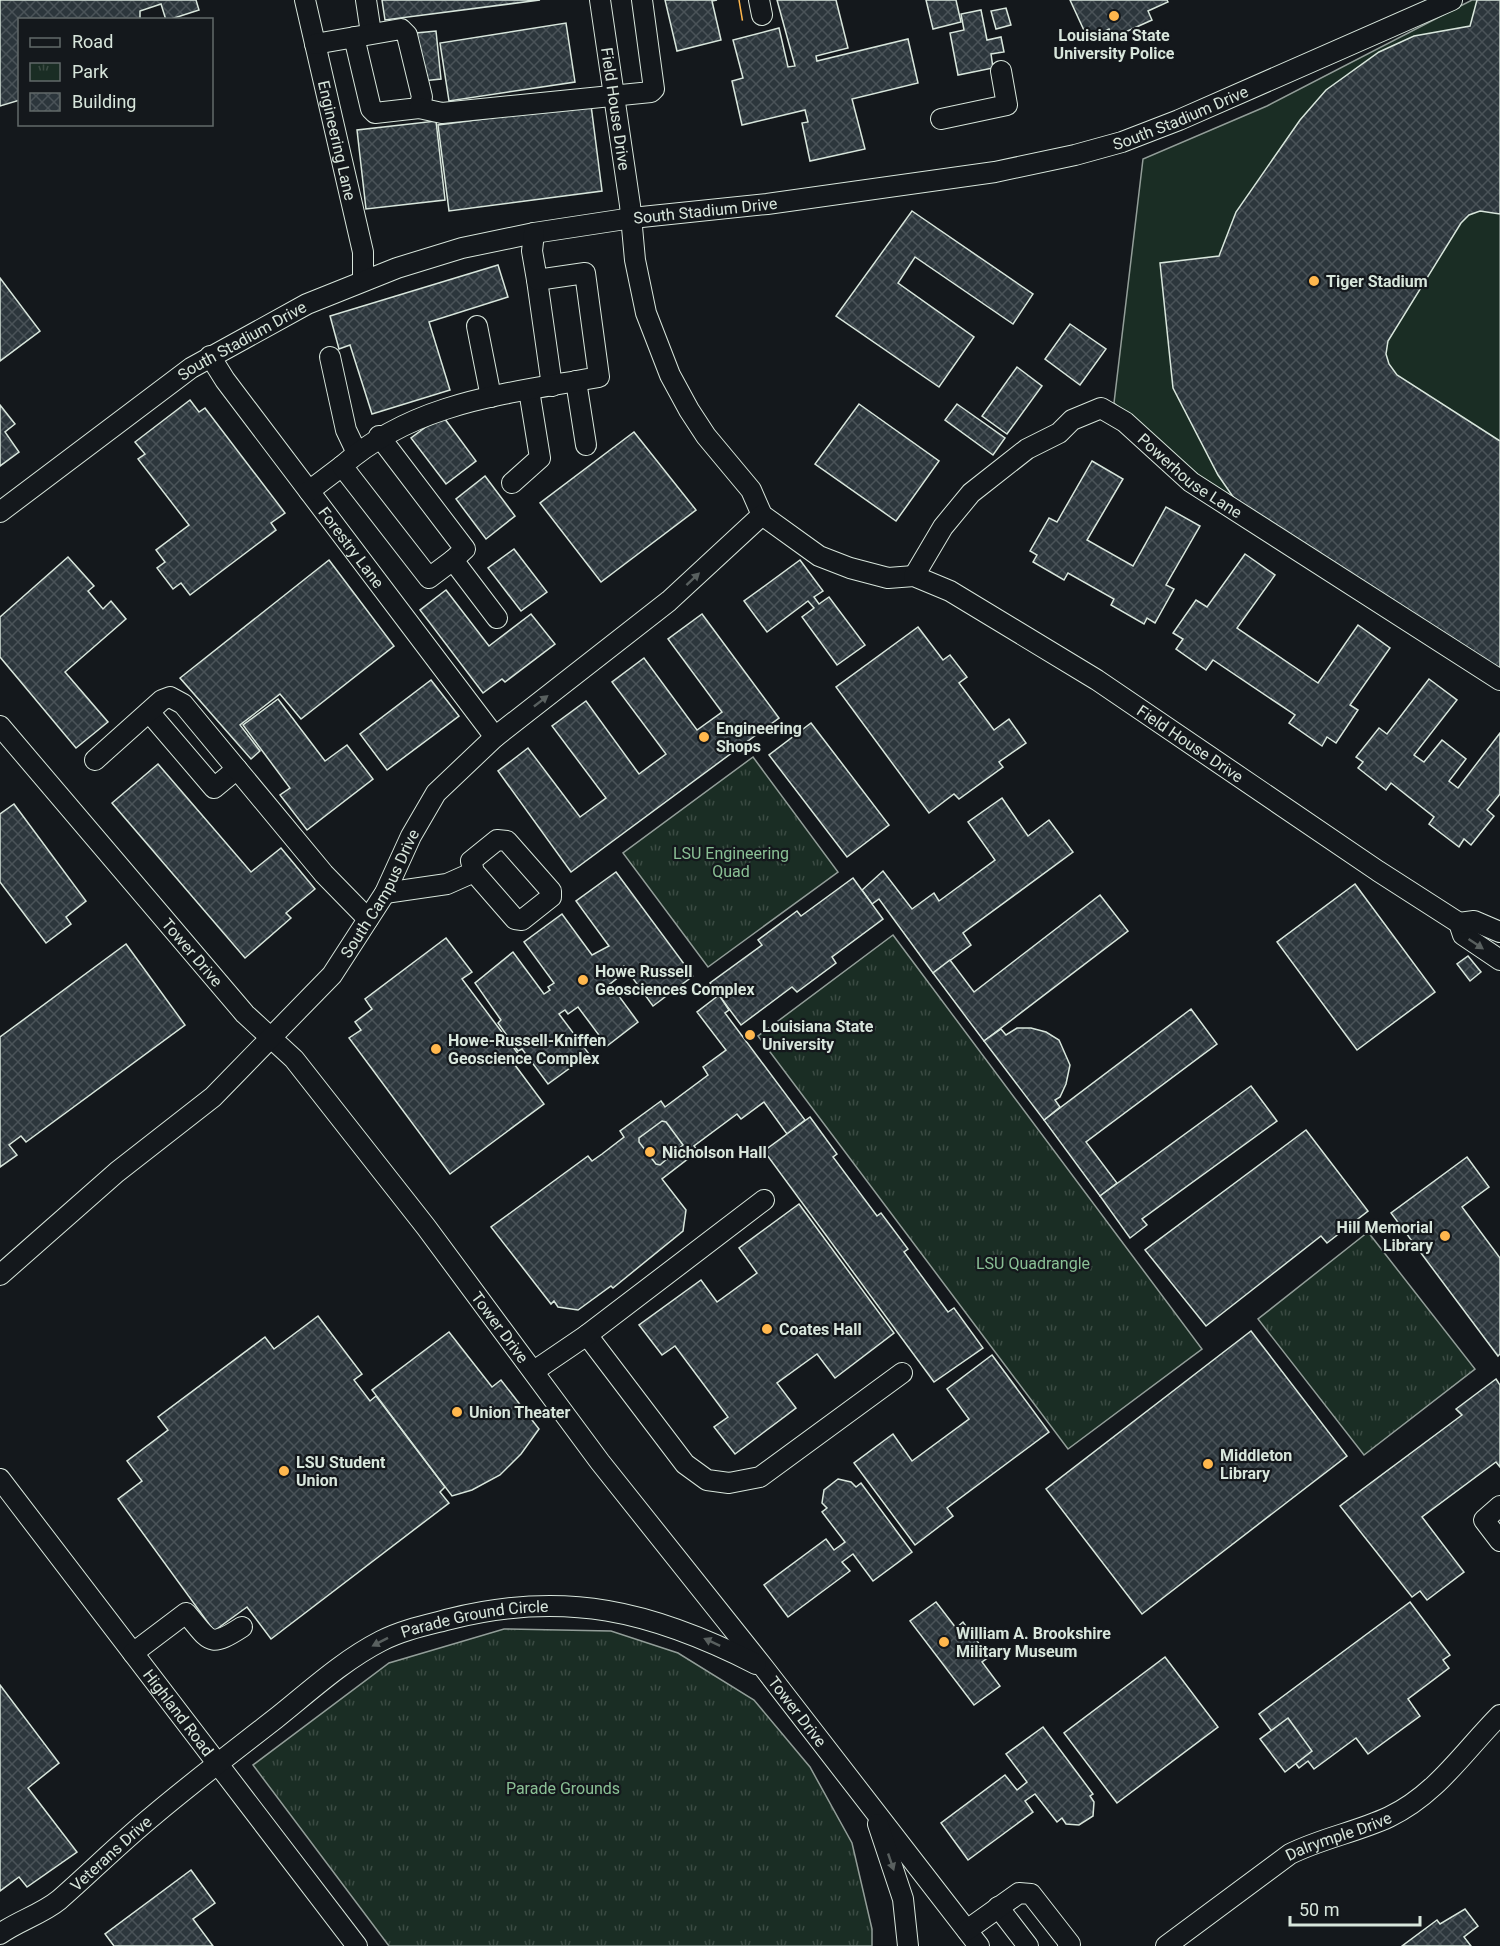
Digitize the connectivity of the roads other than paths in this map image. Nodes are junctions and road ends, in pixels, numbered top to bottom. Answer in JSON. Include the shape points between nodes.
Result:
{"nodes":[{"id":1,"x":306,"y":0,"type":"edge"},
{"id":2,"x":366,"y":0,"type":"edge"},
{"id":3,"x":600,"y":0,"type":"edge"},
{"id":4,"x":642,"y":0,"type":"edge"},
{"id":5,"x":1452,"y":0,"type":"edge"},
{"id":6,"x":363,"y":35,"type":"junction"},
{"id":7,"x":315,"y":44,"type":"junction"},
{"id":8,"x":1001,"y":71,"type":"dead end"},
{"id":9,"x":613,"y":96,"type":"junction"},
{"id":10,"x":419,"y":108,"type":"junction"},
{"id":11,"x":941,"y":119,"type":"dead end"},
{"id":12,"x":632,"y":218,"type":"junction"},
{"id":13,"x":534,"y":233,"type":"junction"},
{"id":14,"x":363,"y":280,"type":"junction"},
{"id":15,"x":537,"y":280,"type":"junction"},
{"id":16,"x":477,"y":326,"type":"dead end"},
{"id":17,"x":210,"y":356,"type":"junction"},
{"id":18,"x":330,"y":357,"type":"dead end"},
{"id":19,"x":576,"y":381,"type":"junction"},
{"id":20,"x":552,"y":386,"type":"junction"},
{"id":21,"x":529,"y":390,"type":"junction"},
{"id":22,"x":491,"y":397,"type":"junction"},
{"id":23,"x":379,"y":436,"type":"junction"},
{"id":24,"x":586,"y":445,"type":"dead end"},
{"id":25,"x":349,"y":459,"type":"junction"},
{"id":26,"x":512,"y":483,"type":"dead end"},
{"id":27,"x":309,"y":491,"type":"junction"},
{"id":28,"x":0,"y":512,"type":"edge"},
{"id":29,"x":762,"y":515,"type":"junction"},
{"id":30,"x":453,"y":560,"type":"junction"},
{"id":31,"x":914,"y":576,"type":"junction"},
{"id":32,"x":497,"y":618,"type":"dead end"},
{"id":33,"x":1500,"y":680,"type":"edge"},
{"id":34,"x":149,"y":712,"type":"junction"},
{"id":35,"x":0,"y":726,"type":"edge"},
{"id":36,"x":495,"y":737,"type":"junction"},
{"id":37,"x":95,"y":760,"type":"dead end"},
{"id":38,"x":237,"y":769,"type":"junction"},
{"id":39,"x":474,"y":872,"type":"dead end"},
{"id":40,"x":385,"y":893,"type":"junction"},
{"id":41,"x":368,"y":919,"type":"junction"},
{"id":42,"x":1459,"y":923,"type":"junction"},
{"id":43,"x":1500,"y":932,"type":"edge"},
{"id":44,"x":1500,"y":960,"type":"edge"},
{"id":45,"x":272,"y":1039,"type":"junction"},
{"id":46,"x":764,"y":1200,"type":"dead end"},
{"id":47,"x":0,"y":1275,"type":"edge"},
{"id":48,"x":587,"y":1335,"type":"junction"},
{"id":49,"x":534,"y":1371,"type":"junction"},
{"id":50,"x":902,"y":1373,"type":"dead end"},
{"id":51,"x":0,"y":1479,"type":"edge"},
{"id":52,"x":1500,"y":1506,"type":"edge"},
{"id":53,"x":1500,"y":1541,"type":"edge"},
{"id":54,"x":242,"y":1627,"type":"dead end"},
{"id":55,"x":134,"y":1653,"type":"junction"},
{"id":56,"x":764,"y":1668,"type":"junction"},
{"id":57,"x":1500,"y":1715,"type":"edge"},
{"id":58,"x":217,"y":1764,"type":"junction"},
{"id":59,"x":872,"y":1807,"type":"junction"},
{"id":60,"x":998,"y":1907,"type":"junction"},
{"id":61,"x":967,"y":1930,"type":"junction"},
{"id":62,"x":0,"y":1934,"type":"edge"},
{"id":63,"x":357,"y":1946,"type":"edge"},
{"id":64,"x":908,"y":1946,"type":"edge"},
{"id":65,"x":979,"y":1946,"type":"edge"},
{"id":66,"x":1028,"y":1946,"type":"edge"},
{"id":67,"x":1068,"y":1946,"type":"edge"},
{"id":68,"x":1166,"y":1946,"type":"edge"}],
"edges":[{"from":1,"to":7,"type":"street","name":"Engineering Lane"},
{"from":2,"to":6,"type":"street"},
{"from":3,"to":9,"type":"street","name":"Field House Drive"},
{"from":4,"to":9,"type":"street","via":[[654,88],[651,92]]},
{"from":5,"to":12,"type":"street","name":"South Stadium Drive","via":[[1179,120],[1075,155],[995,172],[767,204]]},
{"from":6,"to":7,"type":"street"},
{"from":6,"to":10,"type":"street","via":[[401,29],[407,35],[422,97]]},
{"from":6,"to":10,"type":"street","via":[[371,109],[375,113]]},
{"from":7,"to":14,"type":"street","name":"Engineering Lane","via":[[363,252]]},
{"from":8,"to":11,"type":"street","via":[[1007,105]]},
{"from":9,"to":10,"type":"street","via":[[442,113]]},
{"from":9,"to":12,"type":"street","name":"Field House Drive"},
{"from":12,"to":13,"type":"street","name":"South Stadium Drive"},
{"from":12,"to":29,"type":"street","name":"Field House Drive","via":[[635,260],[646,313],[670,375],[706,436],[751,490]]},
{"from":13,"to":14,"type":"street","name":"South Stadium Drive","via":[[462,248]]},
{"from":13,"to":15,"type":"street","via":[[532,251]]},
{"from":14,"to":17,"type":"street","name":"South Stadium Drive","via":[[307,304]]},
{"from":15,"to":19,"type":"street","via":[[585,273],[599,377]]},
{"from":15,"to":20,"type":"street"},
{"from":16,"to":22,"type":"street"},
{"from":17,"to":27,"type":"street","name":"Forestry Lane"},
{"from":17,"to":28,"type":"street","name":"South Stadium Drive"},
{"from":18,"to":25,"type":"street"},
{"from":19,"to":20,"type":"street"},
{"from":19,"to":24,"type":"street"},
{"from":20,"to":21,"type":"street"},
{"from":21,"to":22,"type":"street"},
{"from":21,"to":26,"type":"street","via":[[540,458]]},
{"from":22,"to":23,"type":"street","via":[[468,400]]},
{"from":23,"to":25,"type":"street"},
{"from":23,"to":30,"type":"street","via":[[465,549]]},
{"from":25,"to":27,"type":"street"},
{"from":25,"to":30,"type":"street","via":[[429,578]]},
{"from":27,"to":36,"type":"street","name":"Forestry Lane"},
{"from":29,"to":31,"type":"street","via":[[819,556],[888,578]]},
{"from":36,"to":29,"type":"street","name":"South Campus Drive","one_way":true,"via":[[669,601]]},
{"from":30,"to":32,"type":"street"},
{"from":31,"to":33,"type":"street","name":"Powerhouse Lane","via":[[943,527],[971,493],[1027,449],[1059,433],[1072,420],[1101,408],[1125,422],[1191,482]]},
{"from":31,"to":42,"type":"street","name":"Field House Drive","via":[[950,591],[1096,680]]},
{"from":34,"to":37,"type":"street"},
{"from":34,"to":38,"type":"street","via":[[170,697],[183,704]]},
{"from":34,"to":38,"type":"street","via":[[214,788]]},
{"from":35,"to":45,"type":"street","name":"Tower Drive","via":[[245,1014]]},
{"from":36,"to":40,"type":"street","name":"South Campus Drive","via":[[436,793]]},
{"from":38,"to":41,"type":"street","via":[[324,874]]},
{"from":39,"to":40,"type":"street","via":[[447,884]]},
{"from":40,"to":41,"type":"street","name":"South Campus Drive"},
{"from":41,"to":45,"type":"street","name":"South Campus Drive","via":[[332,975]]},
{"from":42,"to":43,"type":"street","name":"Field House Drive","via":[[1474,921]]},
{"from":42,"to":44,"type":"street","name":"Field House Drive","one_way":true,"via":[[1463,935]]},
{"from":45,"to":47,"type":"street","name":"South Campus Drive","via":[[213,1097],[117,1172]]},
{"from":45,"to":49,"type":"street","name":"Tower Drive","via":[[301,1068]]},
{"from":46,"to":48,"type":"street"},
{"from":48,"to":49,"type":"street"},
{"from":48,"to":50,"type":"street","via":[[685,1464],[707,1480],[729,1483],[760,1477]]},
{"from":49,"to":56,"type":"street","name":"Tower Drive","via":[[600,1462]]},
{"from":51,"to":55,"type":"street","name":"Highland Road"},
{"from":52,"to":53,"type":"street","via":[[1484,1520]]},
{"from":54,"to":55,"type":"street","via":[[215,1641],[186,1613]]},
{"from":55,"to":58,"type":"street","name":"Highland Road"},
{"from":56,"to":58,"type":"street","name":"Parade Ground Circle","one_way":true,"via":[[707,1639],[643,1618],[550,1604],[496,1608],[382,1640]]},
{"from":56,"to":59,"type":"street","name":"Tower Drive"},
{"from":57,"to":68,"type":"street","name":"Dalrymple Drive","via":[[1451,1772],[1416,1801],[1386,1819],[1290,1854]]},
{"from":58,"to":62,"type":"street","name":"Veterans Drive","via":[[56,1902]]},
{"from":58,"to":63,"type":"street","name":"Highland Road"},
{"from":59,"to":61,"type":"street","name":"Tower Drive"},
{"from":59,"to":64,"type":"street","one_way":true,"via":[[903,1899]]},
{"from":60,"to":61,"type":"street"},
{"from":60,"to":66,"type":"street"},
{"from":60,"to":67,"type":"street","via":[[1019,1893],[1031,1894]]},
{"from":61,"to":65,"type":"street","name":"Tower Drive"}]}
